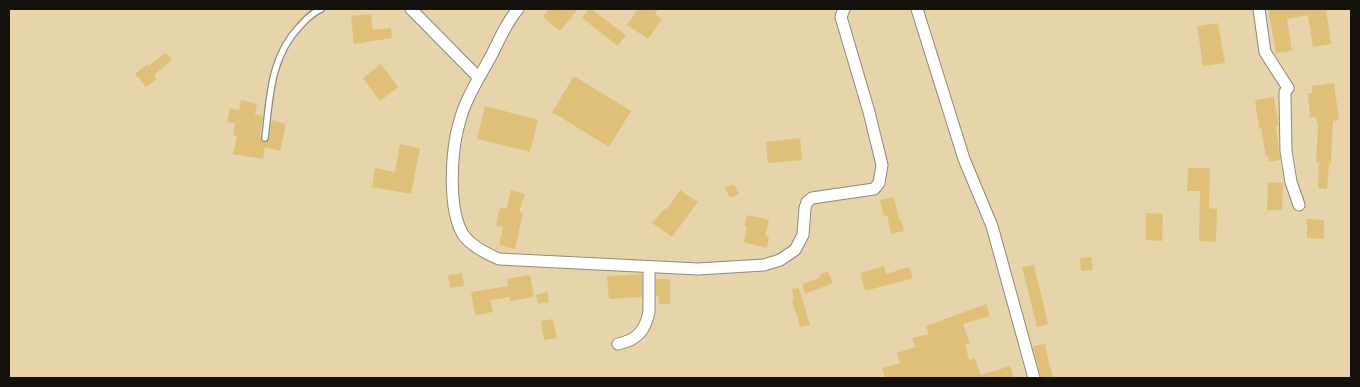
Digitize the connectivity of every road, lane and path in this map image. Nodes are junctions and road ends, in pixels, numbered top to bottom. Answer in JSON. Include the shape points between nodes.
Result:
{"nodes":[{"id":1,"x":321,"y":9,"type":"edge"},
{"id":2,"x":411,"y":9,"type":"edge"},
{"id":3,"x":518,"y":9,"type":"edge"},
{"id":4,"x":844,"y":9,"type":"edge"},
{"id":5,"x":917,"y":9,"type":"edge"},
{"id":6,"x":1259,"y":9,"type":"edge"},
{"id":7,"x":478,"y":77,"type":"junction"},
{"id":8,"x":265,"y":138,"type":"dead end"},
{"id":9,"x":1299,"y":205,"type":"dead end"},
{"id":10,"x":649,"y":267,"type":"junction"},
{"id":11,"x":618,"y":344,"type":"dead end"},
{"id":12,"x":1034,"y":378,"type":"edge"}],
"edges":[{"from":1,"to":8,"type":"lane","via":[[312,13],[290,36],[278,58]]},
{"from":2,"to":7,"type":"street"},
{"from":3,"to":7,"type":"street"},
{"from":4,"to":10,"type":"street","via":[[841,16],[882,165],[879,183],[874,189],[812,198],[805,208],[803,236],[795,250],[780,260],[764,265],[698,269]]},
{"from":5,"to":12,"type":"street","via":[[964,159],[992,226]]},
{"from":6,"to":9,"type":"street","via":[[1265,52],[1288,88],[1284,97],[1286,151]]},
{"from":7,"to":10,"type":"street","via":[[460,118],[454,147],[453,195],[456,218],[465,237],[499,259]]},
{"from":10,"to":11,"type":"street","via":[[648,319],[631,342]]}]}
